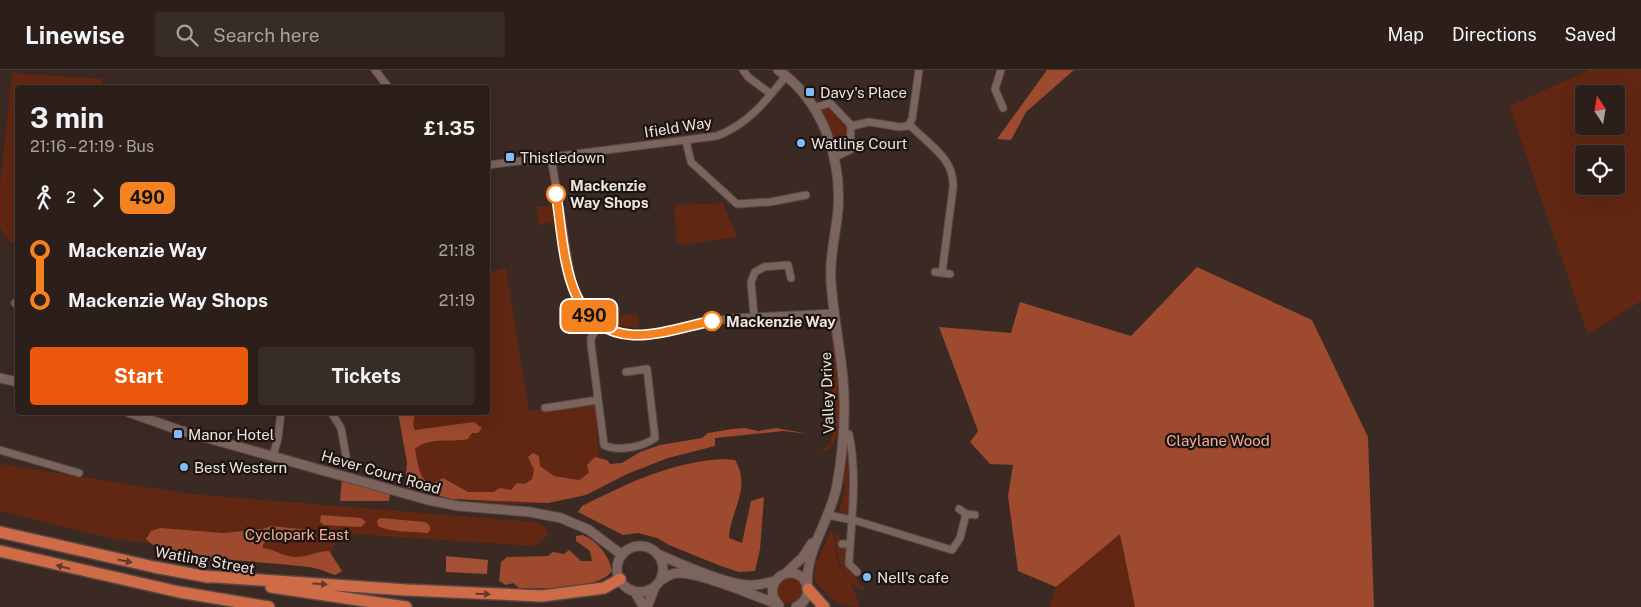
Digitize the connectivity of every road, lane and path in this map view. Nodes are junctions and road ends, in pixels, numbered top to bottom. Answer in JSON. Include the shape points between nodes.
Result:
{"nodes":[{"id":1,"x":375,"y":70,"type":"edge"},
{"id":2,"x":743,"y":70,"type":"edge"},
{"id":3,"x":778,"y":70,"type":"edge"},
{"id":4,"x":919,"y":70,"type":"edge"},
{"id":5,"x":1001,"y":70,"type":"edge"},
{"id":6,"x":786,"y":76,"type":"junction"},
{"id":7,"x":387,"y":85,"type":"edge"},
{"id":8,"x":772,"y":94,"type":"junction"},
{"id":9,"x":814,"y":108,"type":"junction"},
{"id":10,"x":1003,"y":108,"type":"dead end"},
{"id":11,"x":909,"y":124,"type":"junction"},
{"id":12,"x":852,"y":126,"type":"junction"},
{"id":13,"x":686,"y":141,"type":"junction"},
{"id":14,"x":551,"y":157,"type":"junction"},
{"id":15,"x":835,"y":158,"type":"junction"},
{"id":16,"x":490,"y":165,"type":"edge"},
{"id":17,"x":806,"y":195,"type":"dead end"},
{"id":18,"x":942,"y":273,"type":"dead end"},
{"id":19,"x":790,"y":278,"type":"dead end"},
{"id":20,"x":835,"y":314,"type":"junction"},
{"id":21,"x":754,"y":316,"type":"junction"},
{"id":22,"x":599,"y":324,"type":"junction"},
{"id":23,"x":626,"y":372,"type":"dead end"},
{"id":24,"x":0,"y":378,"type":"edge"},
{"id":25,"x":15,"y":381,"type":"edge"},
{"id":26,"x":598,"y":400,"type":"junction"},
{"id":27,"x":545,"y":408,"type":"dead end"},
{"id":28,"x":138,"y":415,"type":"edge"},
{"id":29,"x":281,"y":415,"type":"edge"},
{"id":30,"x":332,"y":415,"type":"edge"},
{"id":31,"x":842,"y":432,"type":"junction"},
{"id":32,"x":0,"y":450,"type":"edge"},
{"id":33,"x":273,"y":456,"type":"junction"},
{"id":34,"x":346,"y":456,"type":"dead end"},
{"id":35,"x":78,"y":473,"type":"dead end"},
{"id":36,"x":959,"y":509,"type":"dead end"},
{"id":37,"x":966,"y":514,"type":"junction"},
{"id":38,"x":975,"y":514,"type":"dead end"},
{"id":39,"x":828,"y":515,"type":"junction"},
{"id":40,"x":851,"y":519,"type":"junction"},
{"id":41,"x":0,"y":532,"type":"edge"},
{"id":42,"x":819,"y":536,"type":"junction"},
{"id":43,"x":0,"y":551,"type":"edge"},
{"id":44,"x":658,"y":554,"type":"junction"},
{"id":45,"x":622,"y":555,"type":"junction"},
{"id":46,"x":857,"y":572,"type":"dead end"},
{"id":47,"x":785,"y":573,"type":"junction"},
{"id":48,"x":202,"y":576,"type":"junction"},
{"id":49,"x":620,"y":579,"type":"junction"},
{"id":50,"x":775,"y":580,"type":"junction"},
{"id":51,"x":658,"y":584,"type":"junction"},
{"id":52,"x":808,"y":589,"type":"junction"},
{"id":53,"x":634,"y":591,"type":"junction"},
{"id":54,"x":179,"y":592,"type":"junction"},
{"id":55,"x":781,"y":606,"type":"edge"},
{"id":56,"x":228,"y":607,"type":"edge"},
{"id":57,"x":269,"y":607,"type":"edge"},
{"id":58,"x":406,"y":607,"type":"edge"},
{"id":59,"x":646,"y":607,"type":"edge"},
{"id":60,"x":796,"y":607,"type":"edge"},
{"id":61,"x":824,"y":607,"type":"edge"}],
"edges":[{"from":1,"to":7,"type":"street"},
{"from":2,"to":8,"type":"street"},
{"from":3,"to":6,"type":"street","name":"Valley Drive"},
{"from":4,"to":11,"type":"street","via":[[913,117]]},
{"from":5,"to":10,"type":"street","via":[[995,87]]},
{"from":6,"to":8,"type":"street","name":"Ifield Way"},
{"from":6,"to":9,"type":"street","name":"Valley Drive"},
{"from":8,"to":13,"type":"street","name":"Ifield Way","via":[[750,118],[733,129],[714,137]]},
{"from":9,"to":12,"type":"street","via":[[830,103]]},
{"from":9,"to":15,"type":"street","name":"Valley Drive"},
{"from":11,"to":12,"type":"street","via":[[900,127],[869,122]]},
{"from":11,"to":18,"type":"street","via":[[943,157],[952,174],[953,191]]},
{"from":12,"to":15,"type":"street","via":[[850,150]]},
{"from":13,"to":14,"type":"street","name":"Ifield Way"},
{"from":13,"to":17,"type":"street","via":[[692,162],[737,204]]},
{"from":14,"to":16,"type":"street","name":"Ifield Way"},
{"from":14,"to":22,"type":"street","via":[[572,289],[580,306]]},
{"from":15,"to":20,"type":"street","name":"Valley Drive","via":[[839,197],[830,274]]},
{"from":19,"to":21,"type":"street","via":[[786,265],[764,267],[755,272],[751,282]]},
{"from":20,"to":21,"type":"street"},
{"from":20,"to":31,"type":"street","name":"Valley Drive","via":[[843,381]]},
{"from":21,"to":22,"type":"street","via":[[640,335],[615,332]]},
{"from":22,"to":26,"type":"street","via":[[591,338]]},
{"from":23,"to":26,"type":"street","via":[[647,369],[655,438],[647,444],[612,449],[604,445]]},
{"from":24,"to":25,"type":"street"},
{"from":26,"to":27,"type":"street"},
{"from":28,"to":33,"type":"street","name":"Hever Court Road"},
{"from":29,"to":33,"type":"street"},
{"from":30,"to":34,"type":"street","via":[[341,428]]},
{"from":31,"to":39,"type":"street","name":"Valley Drive","via":[[837,485]]},
{"from":31,"to":40,"type":"street","via":[[850,434],[853,459]]},
{"from":32,"to":35,"type":"street"},
{"from":33,"to":45,"type":"street","name":"Hever Court Road","via":[[444,504],[561,518],[589,530]]},
{"from":36,"to":37,"type":"street"},
{"from":37,"to":38,"type":"street"},
{"from":37,"to":40,"type":"street","via":[[960,538],[952,550]]},
{"from":39,"to":40,"type":"street"},
{"from":39,"to":42,"type":"street","name":"Valley Drive"},
{"from":40,"to":46,"type":"street","via":[[846,544],[849,564]]},
{"from":41,"to":48,"type":"highway","name":"Watling Street","one_way":true},
{"from":42,"to":47,"type":"street","name":"Valley Drive"},
{"from":42,"to":52,"type":"street","name":"Valley Drive","via":[[808,564]]},
{"from":54,"to":43,"type":"highway","one_way":true},
{"from":44,"to":45,"type":"street","via":[[640,546]]},
{"from":44,"to":50,"type":"street","via":[[681,565],[746,585]]},
{"from":44,"to":51,"type":"street","via":[[663,567]]},
{"from":45,"to":49,"type":"street","via":[[617,567]]},
{"from":47,"to":50,"type":"street","name":"Valley Drive"},
{"from":47,"to":52,"type":"street","via":[[800,576]]},
{"from":48,"to":49,"type":"highway","one_way":true,"via":[[542,596],[604,588]]},
{"from":48,"to":58,"type":"highway","name":"Watling Street"},
{"from":49,"to":53,"type":"street"},
{"from":50,"to":55,"type":"street","via":[[772,594]]},
{"from":51,"to":53,"type":"street","via":[[648,590]]},
{"from":51,"to":55,"type":"street","via":[[670,574],[680,572]]},
{"from":51,"to":59,"type":"street"},
{"from":52,"to":60,"type":"street","via":[[806,598]]},
{"from":52,"to":61,"type":"highway"},
{"from":53,"to":59,"type":"street"},
{"from":54,"to":56,"type":"highway"},
{"from":54,"to":57,"type":"highway"}]}
